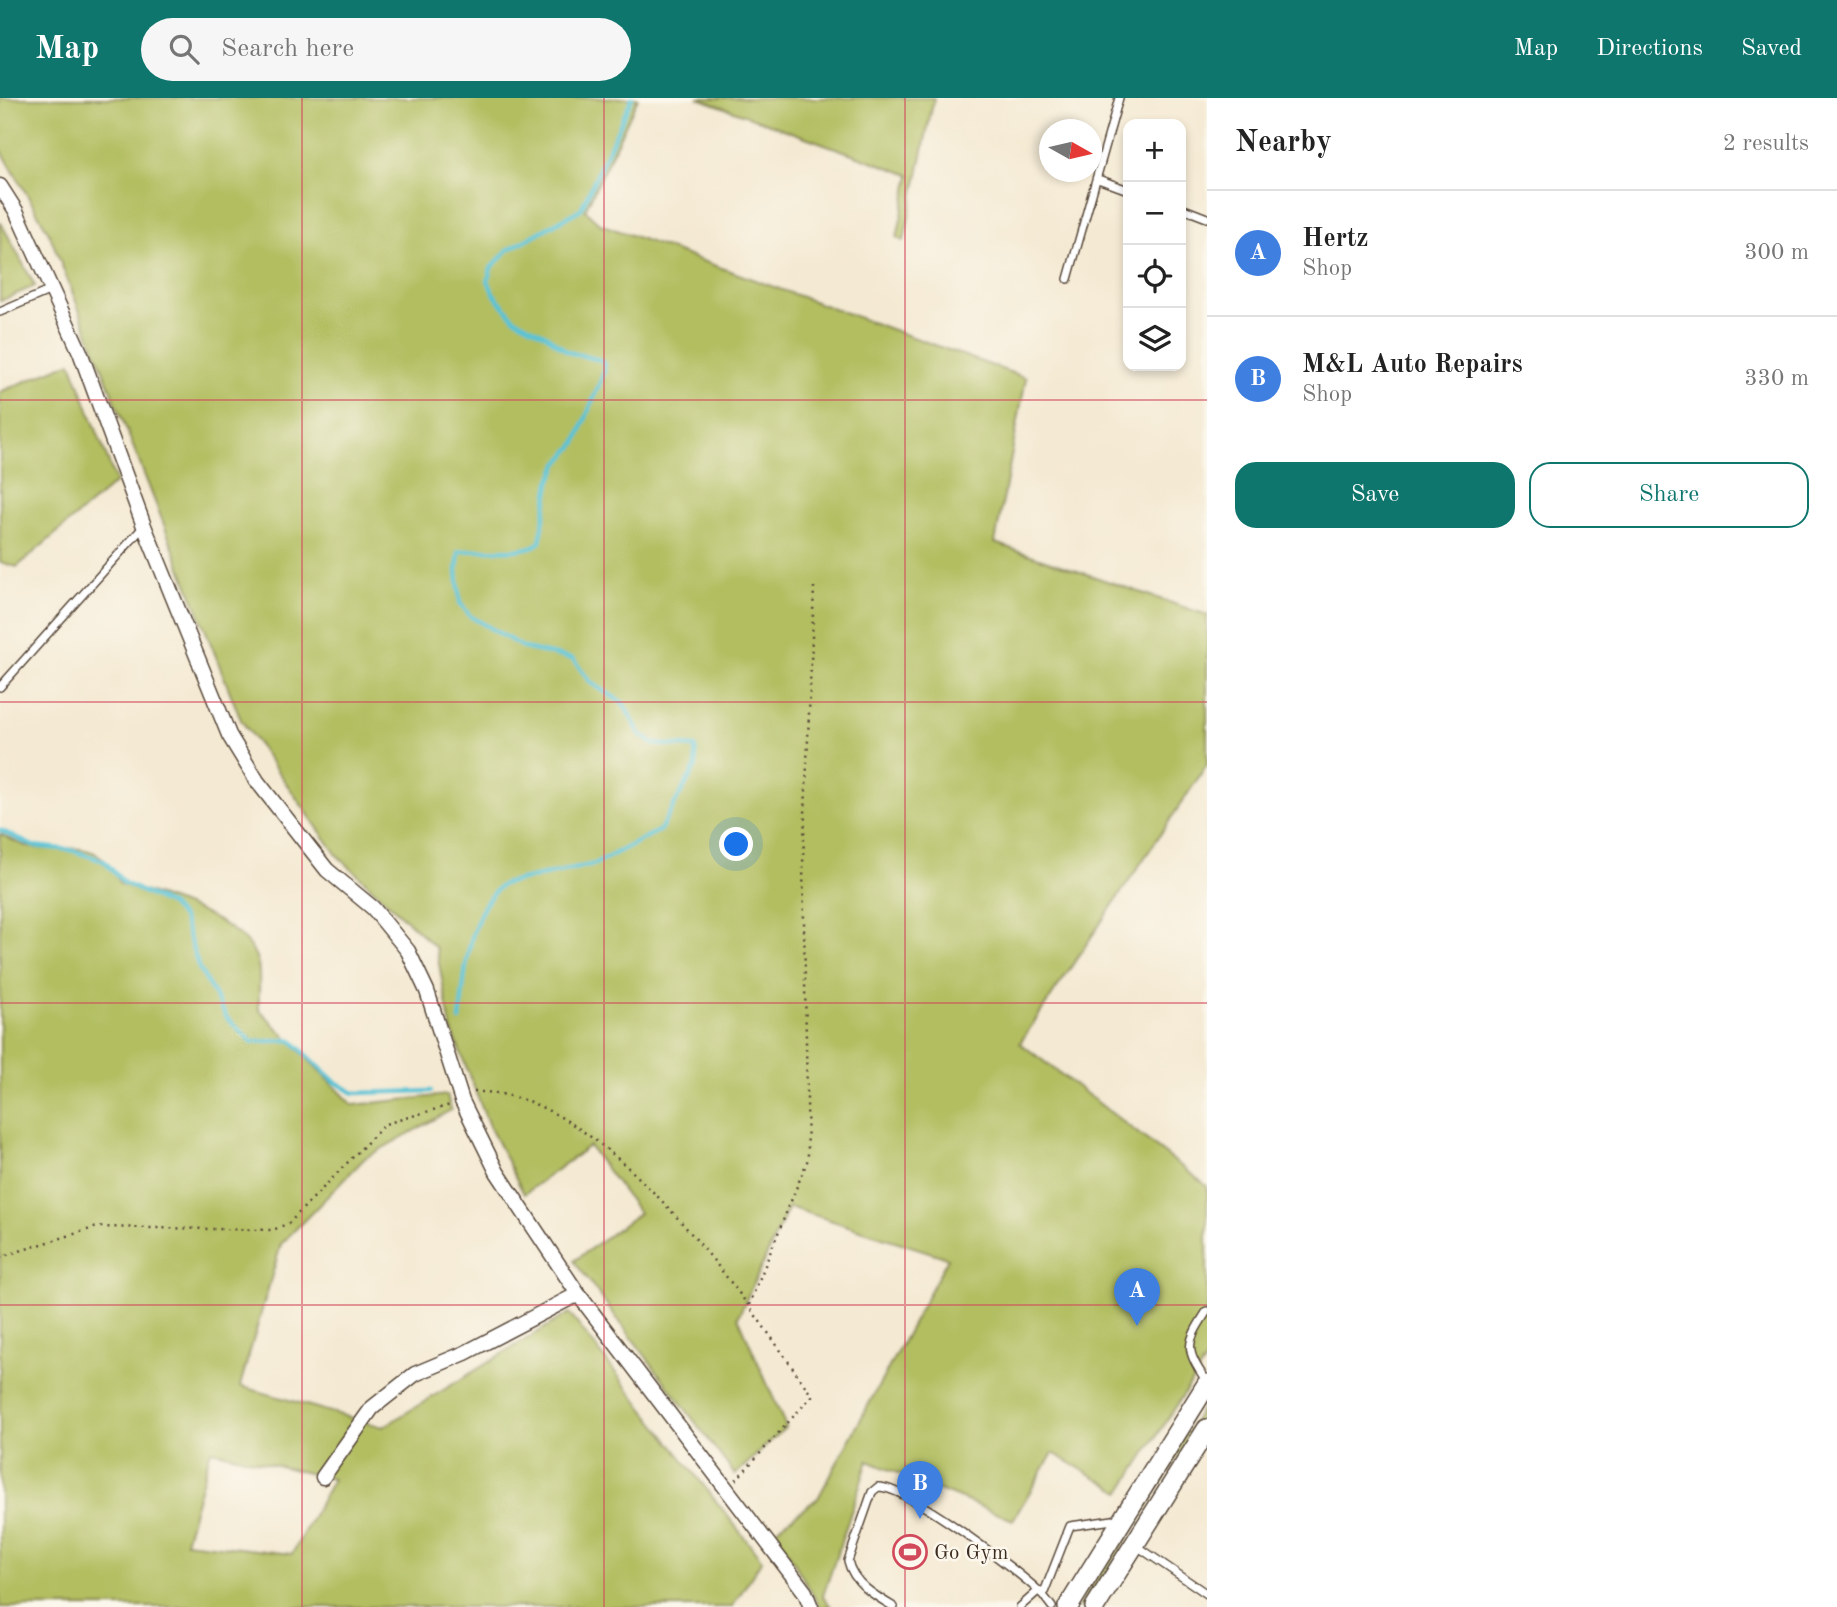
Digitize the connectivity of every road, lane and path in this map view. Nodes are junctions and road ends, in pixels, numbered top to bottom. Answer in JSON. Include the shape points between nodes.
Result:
{"nodes":[{"id":1,"x":1119,"y":98,"type":"edge"},
{"id":2,"x":1102,"y":164,"type":"edge"},
{"id":3,"x":1102,"y":180,"type":"edge"},
{"id":4,"x":1097,"y":182,"type":"edge"},
{"id":5,"x":0,"y":186,"type":"edge"},
{"id":6,"x":1123,"y":188,"type":"edge"},
{"id":7,"x":1186,"y":210,"type":"edge"},
{"id":8,"x":1207,"y":218,"type":"edge"},
{"id":9,"x":1068,"y":279,"type":"dead end"},
{"id":10,"x":51,"y":290,"type":"junction"},
{"id":11,"x":0,"y":312,"type":"edge"},
{"id":12,"x":144,"y":526,"type":"junction"},
{"id":13,"x":814,"y":587,"type":"dead end"},
{"id":14,"x":0,"y":687,"type":"edge"},
{"id":15,"x":462,"y":1101,"type":"junction"},
{"id":16,"x":0,"y":1257,"type":"edge"},
{"id":17,"x":578,"y":1294,"type":"junction"},
{"id":18,"x":749,"y":1305,"type":"junction"},
{"id":19,"x":1207,"y":1311,"type":"edge"},
{"id":20,"x":1207,"y":1383,"type":"edge"},
{"id":21,"x":1207,"y":1429,"type":"edge"},
{"id":22,"x":323,"y":1477,"type":"dead end"},
{"id":23,"x":727,"y":1489,"type":"junction"},
{"id":24,"x":1123,"y":1518,"type":"junction"},
{"id":25,"x":1133,"y":1544,"type":"junction"},
{"id":26,"x":1041,"y":1593,"type":"junction"},
{"id":27,"x":1207,"y":1594,"type":"edge"},
{"id":28,"x":811,"y":1607,"type":"edge"},
{"id":29,"x":894,"y":1607,"type":"edge"},
{"id":30,"x":1020,"y":1607,"type":"edge"},
{"id":31,"x":1052,"y":1607,"type":"edge"},
{"id":32,"x":1068,"y":1607,"type":"edge"},
{"id":33,"x":1095,"y":1607,"type":"edge"}],
"edges":[{"from":1,"to":2,"type":"lane"},
{"from":3,"to":6,"type":"lane"},
{"from":4,"to":9,"type":"lane"},
{"from":5,"to":10,"type":"street"},
{"from":7,"to":8,"type":"lane"},
{"from":10,"to":11,"type":"lane"},
{"from":10,"to":12,"type":"street"},
{"from":12,"to":14,"type":"lane"},
{"from":12,"to":15,"type":"street","via":[[229,735],[257,782],[327,870],[373,908],[408,951],[427,991]]},
{"from":13,"to":18,"type":"path","via":[[803,864],[808,1159]]},
{"from":15,"to":16,"type":"path","via":[[385,1124],[289,1223],[273,1230],[97,1227]]},
{"from":15,"to":17,"type":"street","via":[[497,1172]]},
{"from":15,"to":18,"type":"path","via":[[475,1092],[510,1095],[573,1124],[652,1188]]},
{"from":17,"to":22,"type":"street","via":[[415,1374],[372,1408]]},
{"from":17,"to":23,"type":"street"},
{"from":18,"to":23,"type":"path","via":[[812,1396]]},
{"from":19,"to":20,"type":"lane","via":[[1189,1345],[1192,1360]]},
{"from":20,"to":24,"type":"main road"},
{"from":21,"to":25,"type":"main road"},
{"from":23,"to":28,"type":"street","via":[[805,1592]]},
{"from":24,"to":26,"type":"lane","via":[[1070,1526]]},
{"from":24,"to":32,"type":"main road"},
{"from":25,"to":27,"type":"lane"},
{"from":25,"to":33,"type":"main road"},
{"from":26,"to":29,"type":"lane","via":[[932,1510],[895,1489],[878,1487],[872,1492],[848,1561],[860,1583]]},
{"from":26,"to":30,"type":"lane"},
{"from":26,"to":31,"type":"lane"}]}
